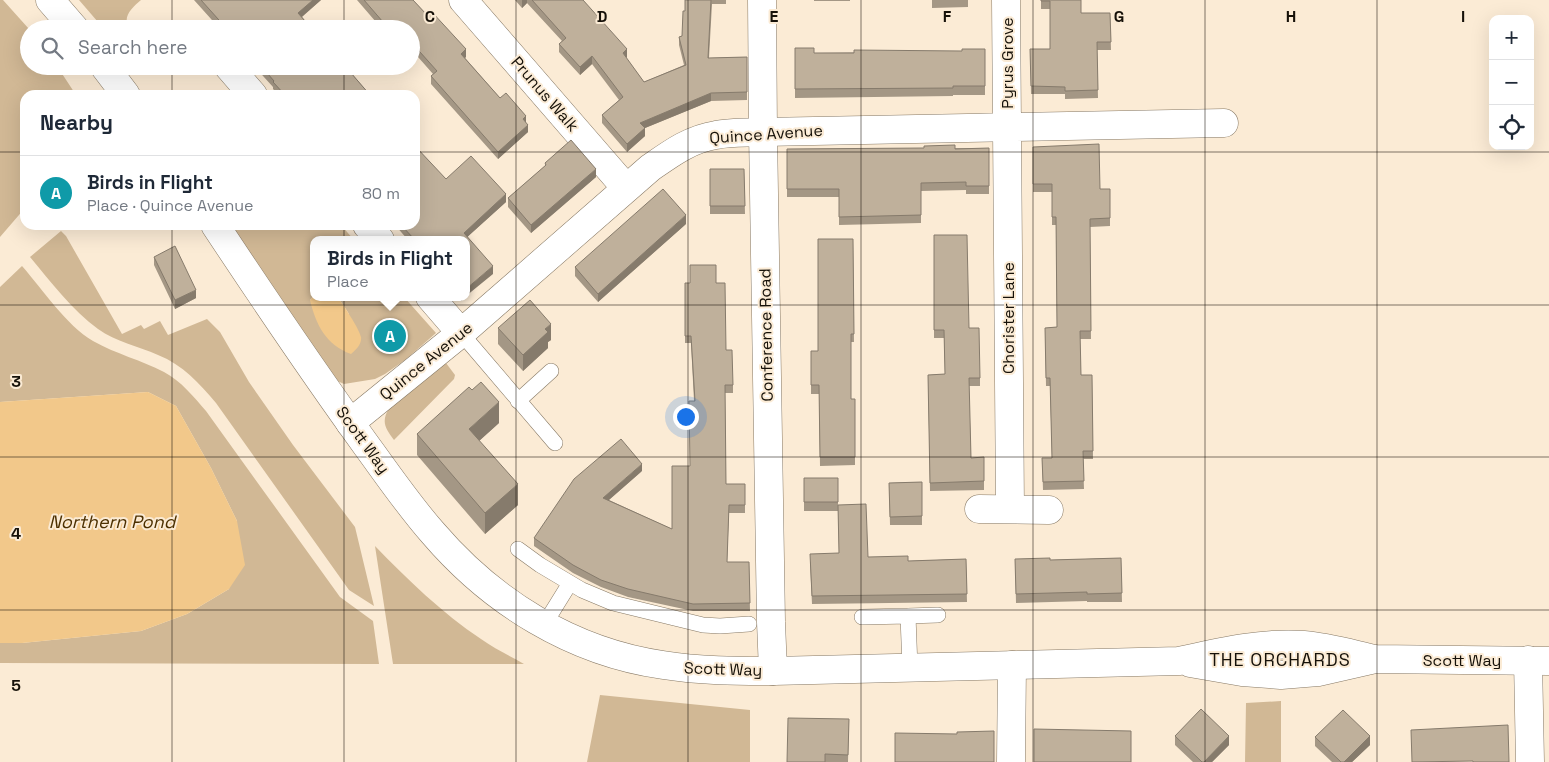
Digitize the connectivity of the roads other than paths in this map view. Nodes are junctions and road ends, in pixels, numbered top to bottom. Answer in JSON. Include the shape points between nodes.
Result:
{"nodes":[{"id":1,"x":50,"y":0,"type":"edge"},
{"id":2,"x":463,"y":0,"type":"edge"},
{"id":3,"x":762,"y":0,"type":"edge"},
{"id":4,"x":1006,"y":0,"type":"edge"},
{"id":5,"x":67,"y":20,"type":"edge"},
{"id":6,"x":111,"y":75,"type":"edge"},
{"id":7,"x":122,"y":90,"type":"edge"},
{"id":8,"x":1224,"y":123,"type":"dead end"},
{"id":9,"x":1007,"y":126,"type":"junction"},
{"id":10,"x":763,"y":132,"type":"junction"},
{"id":11,"x":626,"y":188,"type":"junction"},
{"id":12,"x":218,"y":230,"type":"edge"},
{"id":13,"x":433,"y":301,"type":"edge"},
{"id":14,"x":461,"y":333,"type":"junction"},
{"id":15,"x":551,"y":371,"type":"dead end"},
{"id":16,"x":518,"y":401,"type":"junction"},
{"id":17,"x":350,"y":423,"type":"junction"},
{"id":18,"x":555,"y":443,"type":"dead end"},
{"id":19,"x":1010,"y":509,"type":"junction"},
{"id":20,"x":978,"y":510,"type":"dead end"},
{"id":21,"x":1049,"y":510,"type":"dead end"},
{"id":22,"x":518,"y":549,"type":"dead end"},
{"id":23,"x":570,"y":582,"type":"junction"},
{"id":24,"x":908,"y":616,"type":"junction"},
{"id":25,"x":938,"y":616,"type":"dead end"},
{"id":26,"x":862,"y":617,"type":"dead end"},
{"id":27,"x":749,"y":624,"type":"dead end"},
{"id":28,"x":544,"y":625,"type":"junction"},
{"id":29,"x":1538,"y":660,"type":"edge"},
{"id":30,"x":1012,"y":665,"type":"junction"},
{"id":31,"x":910,"y":668,"type":"junction"},
{"id":32,"x":773,"y":671,"type":"junction"},
{"id":33,"x":1012,"y":762,"type":"edge"},
{"id":34,"x":1530,"y":762,"type":"edge"}],
"edges":[{"from":1,"to":5,"type":"street"},
{"from":2,"to":11,"type":"street","name":"Prunus Walk"},
{"from":3,"to":10,"type":"street","name":"Conference Road"},
{"from":4,"to":9,"type":"street","name":"Pyrus Grove"},
{"from":6,"to":7,"type":"street"},
{"from":8,"to":9,"type":"street","name":"Quince Avenue"},
{"from":9,"to":10,"type":"street","name":"Quince Avenue"},
{"from":9,"to":19,"type":"street","name":"Chorister Lane"},
{"from":10,"to":11,"type":"street","name":"Quince Avenue","via":[[716,134],[695,140],[672,152]]},
{"from":10,"to":32,"type":"street","name":"Conference Road"},
{"from":11,"to":14,"type":"street","name":"Quince Avenue"},
{"from":12,"to":17,"type":"street","name":"Scott Way"},
{"from":13,"to":14,"type":"street"},
{"from":14,"to":16,"type":"lane"},
{"from":14,"to":17,"type":"street","name":"Quince Avenue"},
{"from":15,"to":16,"type":"lane"},
{"from":16,"to":18,"type":"lane"},
{"from":17,"to":28,"type":"street","name":"Scott Way","via":[[448,550],[489,588]]},
{"from":19,"to":20,"type":"street"},
{"from":19,"to":21,"type":"street"},
{"from":22,"to":23,"type":"lane"},
{"from":23,"to":27,"type":"lane","via":[[613,604],[662,616],[703,625]]},
{"from":23,"to":28,"type":"lane"},
{"from":24,"to":25,"type":"lane"},
{"from":24,"to":26,"type":"lane"},
{"from":24,"to":31,"type":"lane"},
{"from":28,"to":32,"type":"street","name":"Scott Way","via":[[627,658],[661,665],[718,671]]},
{"from":29,"to":30,"type":"street","name":"Scott Way","via":[[1375,660],[1321,647],[1286,645],[1242,648],[1179,661]]},
{"from":29,"to":34,"type":"street"},
{"from":30,"to":31,"type":"street","name":"Scott Way"},
{"from":30,"to":33,"type":"street"},
{"from":31,"to":32,"type":"street","name":"Scott Way"}]}
